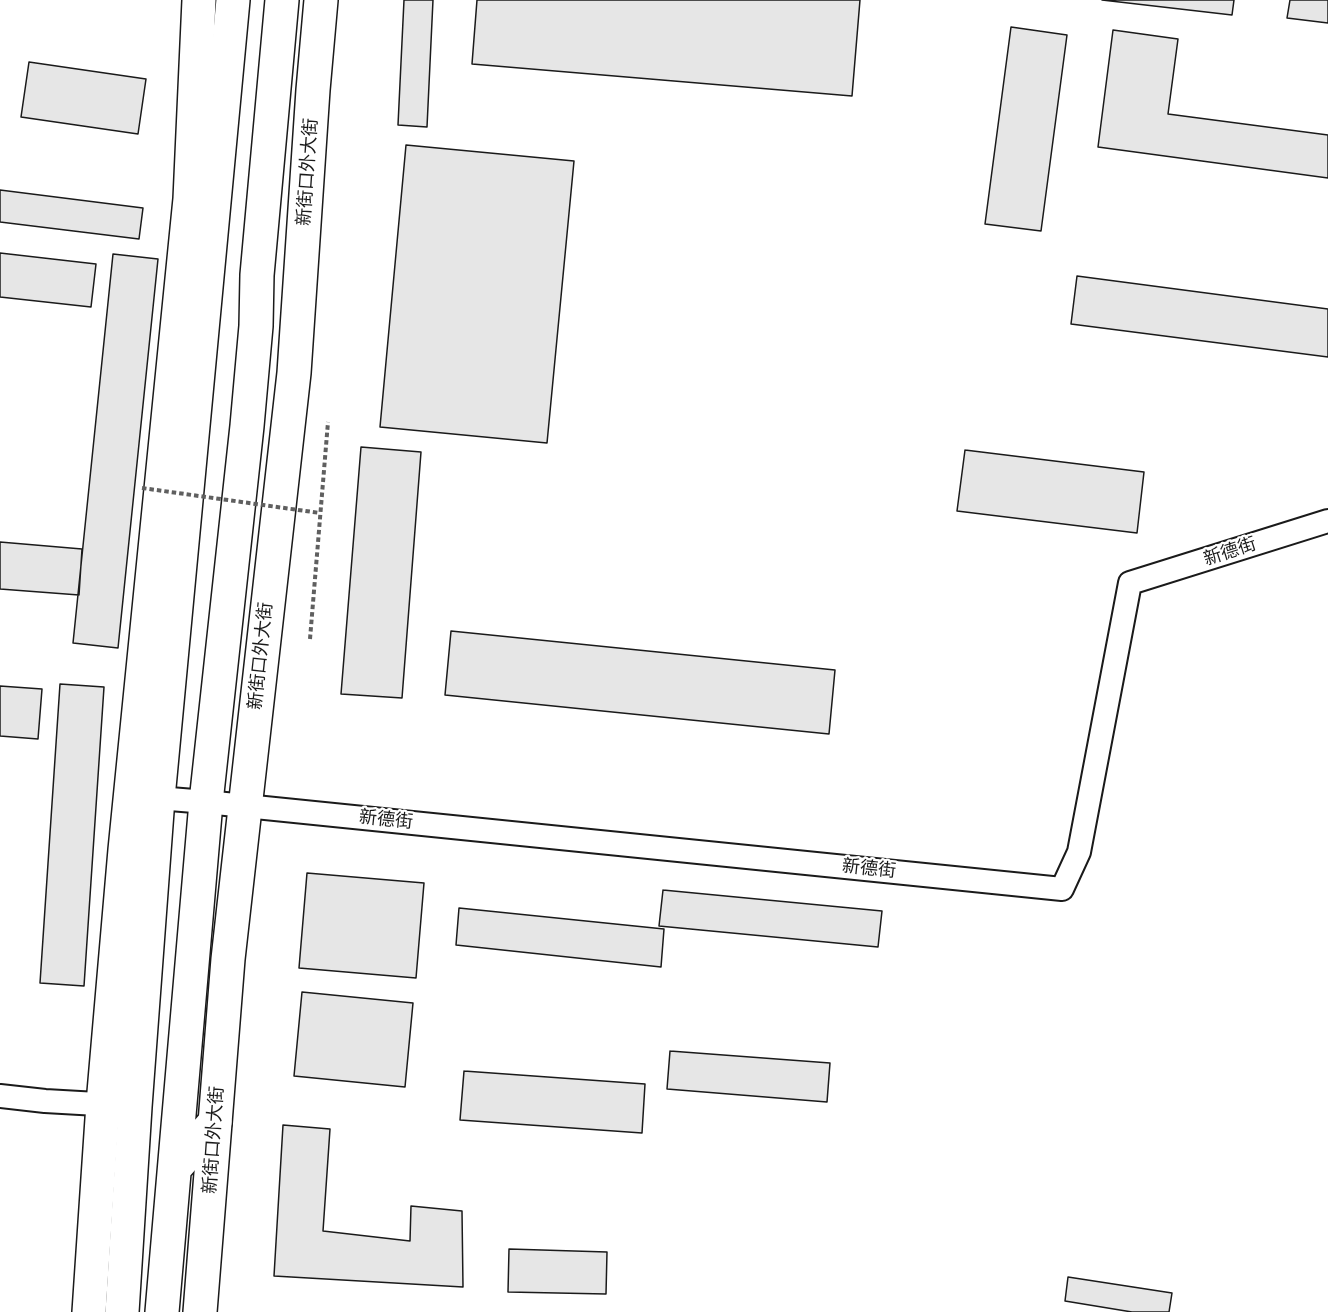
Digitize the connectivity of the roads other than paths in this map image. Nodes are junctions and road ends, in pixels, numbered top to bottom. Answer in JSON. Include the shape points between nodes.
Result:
{"nodes":[{"id":1,"x":199,"y":0,"type":"edge"},
{"id":2,"x":233,"y":0,"type":"edge"},
{"id":3,"x":282,"y":0,"type":"edge"},
{"id":4,"x":321,"y":0,"type":"edge"},
{"id":5,"x":1328,"y":520,"type":"edge"},
{"id":6,"x":158,"y":798,"type":"junction"},
{"id":7,"x":206,"y":802,"type":"junction"},
{"id":8,"x":245,"y":806,"type":"junction"},
{"id":9,"x":0,"y":1096,"type":"edge"},
{"id":10,"x":103,"y":1104,"type":"junction"},
{"id":11,"x":135,"y":1107,"type":"junction"},
{"id":12,"x":215,"y":1122,"type":"junction"},
{"id":13,"x":175,"y":1168,"type":"junction"},
{"id":14,"x":89,"y":1312,"type":"edge"},
{"id":15,"x":122,"y":1312,"type":"edge"},
{"id":16,"x":162,"y":1312,"type":"edge"},
{"id":17,"x":200,"y":1312,"type":"edge"}],
"edges":[{"from":1,"to":10,"type":"main road","via":[[190,199]]},
{"from":2,"to":6,"type":"main road"},
{"from":3,"to":7,"type":"main road","name":"新街口外大街","via":[[247,426]]},
{"from":4,"to":8,"type":"main road","name":"新街口外大街","via":[[294,372]]},
{"from":5,"to":8,"type":"street","name":"新德街","via":[[1130,584],[1079,852],[1062,889]]},
{"from":6,"to":7,"type":"street","name":"新德街"},
{"from":6,"to":11,"type":"main road"},
{"from":7,"to":8,"type":"street","name":"新德街"},
{"from":7,"to":13,"type":"main road","name":"新街口外大街"},
{"from":8,"to":12,"type":"main road","name":"新街口外大街"},
{"from":9,"to":10,"type":"street"},
{"from":10,"to":11,"type":"street"},
{"from":10,"to":14,"type":"main road"},
{"from":11,"to":15,"type":"main road"},
{"from":12,"to":13,"type":"main road"},
{"from":12,"to":17,"type":"main road","name":"新街口外大街"},
{"from":13,"to":16,"type":"main road","name":"新街口外大街"}]}
